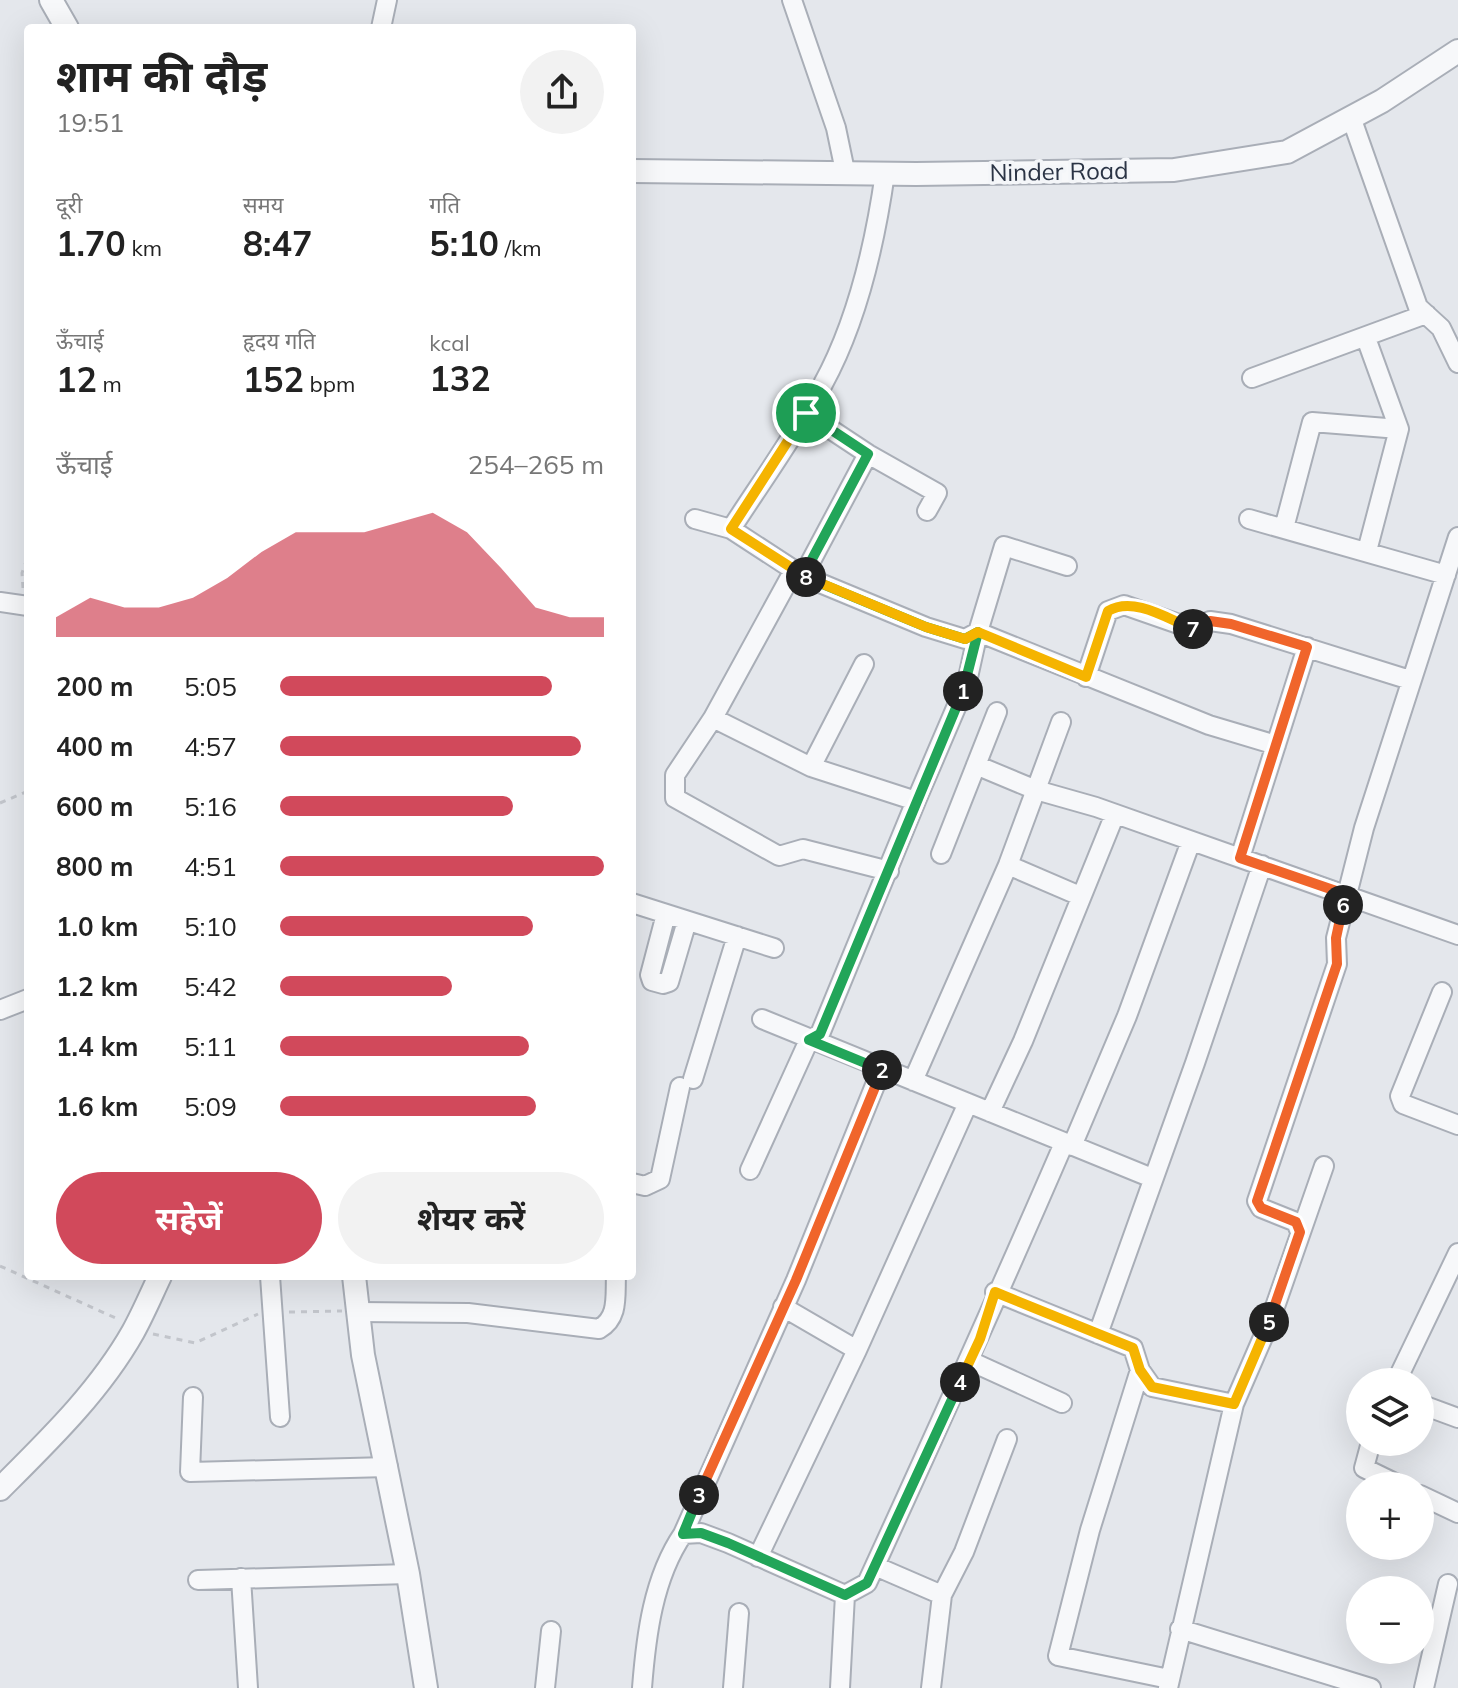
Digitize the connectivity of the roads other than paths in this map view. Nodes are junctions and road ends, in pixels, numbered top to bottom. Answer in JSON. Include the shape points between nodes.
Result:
{"nodes":[{"id":1,"x":51,"y":0,"type":"edge"},
{"id":2,"x":387,"y":0,"type":"edge"},
{"id":3,"x":792,"y":0,"type":"edge"},
{"id":4,"x":65,"y":24,"type":"edge"},
{"id":5,"x":382,"y":24,"type":"edge"},
{"id":6,"x":1458,"y":51,"type":"edge"},
{"id":7,"x":1351,"y":117,"type":"junction"},
{"id":8,"x":636,"y":171,"type":"edge"},
{"id":9,"x":845,"y":171,"type":"junction"},
{"id":10,"x":885,"y":173,"type":"junction"},
{"id":11,"x":1426,"y":314,"type":"junction"},
{"id":12,"x":1366,"y":338,"type":"junction"},
{"id":13,"x":1456,"y":353,"type":"edge"},
{"id":14,"x":1252,"y":378,"type":"dead end"},
{"id":15,"x":806,"y":413,"type":"junction"},
{"id":16,"x":1399,"y":429,"type":"junction"},
{"id":17,"x":868,"y":454,"type":"junction"},
{"id":18,"x":927,"y":511,"type":"dead end"},
{"id":19,"x":695,"y":519,"type":"dead end"},
{"id":20,"x":1249,"y":519,"type":"dead end"},
{"id":21,"x":1284,"y":528,"type":"junction"},
{"id":22,"x":731,"y":529,"type":"junction"},
{"id":23,"x":1458,"y":537,"type":"edge"},
{"id":24,"x":1367,"y":551,"type":"junction"},
{"id":25,"x":1067,"y":566,"type":"dead end"},
{"id":26,"x":798,"y":573,"type":"junction"},
{"id":27,"x":1446,"y":575,"type":"junction"},
{"id":28,"x":0,"y":602,"type":"edge"},
{"id":29,"x":24,"y":606,"type":"edge"},
{"id":30,"x":978,"y":632,"type":"junction"},
{"id":31,"x":1307,"y":647,"type":"junction"},
{"id":32,"x":864,"y":664,"type":"dead end"},
{"id":33,"x":1086,"y":677,"type":"junction"},
{"id":34,"x":1410,"y":680,"type":"junction"},
{"id":35,"x":997,"y":712,"type":"dead end"},
{"id":36,"x":713,"y":718,"type":"junction"},
{"id":37,"x":1061,"y":722,"type":"dead end"},
{"id":38,"x":1276,"y":745,"type":"junction"},
{"id":39,"x":976,"y":765,"type":"junction"},
{"id":40,"x":811,"y":767,"type":"junction"},
{"id":41,"x":1036,"y":790,"type":"junction"},
{"id":42,"x":916,"y":801,"type":"junction"},
{"id":43,"x":1115,"y":814,"type":"junction"},
{"id":44,"x":1191,"y":841,"type":"junction"},
{"id":45,"x":941,"y":854,"type":"dead end"},
{"id":46,"x":1240,"y":858,"type":"junction"},
{"id":47,"x":1008,"y":865,"type":"junction"},
{"id":48,"x":1262,"y":865,"type":"junction"},
{"id":49,"x":889,"y":871,"type":"junction"},
{"id":50,"x":1345,"y":894,"type":"junction"},
{"id":51,"x":1080,"y":896,"type":"junction"},
{"id":52,"x":636,"y":904,"type":"edge"},
{"id":53,"x":666,"y":914,"type":"junction"},
{"id":54,"x":687,"y":921,"type":"junction"},
{"id":55,"x":1458,"y":935,"type":"edge"},
{"id":56,"x":737,"y":936,"type":"junction"},
{"id":57,"x":774,"y":948,"type":"dead end"},
{"id":58,"x":1442,"y":992,"type":"dead end"},
{"id":59,"x":24,"y":1001,"type":"edge"},
{"id":60,"x":0,"y":1010,"type":"edge"},
{"id":61,"x":762,"y":1019,"type":"dead end"},
{"id":62,"x":809,"y":1040,"type":"junction"},
{"id":63,"x":882,"y":1068,"type":"junction"},
{"id":64,"x":913,"y":1081,"type":"junction"},
{"id":65,"x":968,"y":1103,"type":"junction"},
{"id":66,"x":990,"y":1112,"type":"junction"},
{"id":67,"x":1458,"y":1125,"type":"edge"},
{"id":68,"x":1068,"y":1145,"type":"junction"},
{"id":69,"x":1324,"y":1166,"type":"dead end"},
{"id":70,"x":750,"y":1170,"type":"dead end"},
{"id":71,"x":1152,"y":1178,"type":"junction"},
{"id":72,"x":636,"y":1184,"type":"edge"},
{"id":73,"x":1300,"y":1232,"type":"junction"},
{"id":74,"x":1458,"y":1253,"type":"edge"},
{"id":75,"x":158,"y":1280,"type":"edge"},
{"id":76,"x":270,"y":1280,"type":"edge"},
{"id":77,"x":354,"y":1280,"type":"edge"},
{"id":78,"x":616,"y":1280,"type":"edge"},
{"id":79,"x":995,"y":1292,"type":"junction"},
{"id":80,"x":783,"y":1307,"type":"junction"},
{"id":81,"x":358,"y":1312,"type":"junction"},
{"id":82,"x":1098,"y":1334,"type":"junction"},
{"id":83,"x":857,"y":1350,"type":"junction"},
{"id":84,"x":970,"y":1361,"type":"junction"},
{"id":85,"x":1403,"y":1368,"type":"edge"},
{"id":86,"x":1140,"y":1370,"type":"junction"},
{"id":87,"x":193,"y":1397,"type":"dead end"},
{"id":88,"x":1062,"y":1403,"type":"dead end"},
{"id":89,"x":1234,"y":1404,"type":"junction"},
{"id":90,"x":1434,"y":1409,"type":"edge"},
{"id":91,"x":280,"y":1417,"type":"dead end"},
{"id":92,"x":1458,"y":1418,"type":"edge"},
{"id":93,"x":1007,"y":1439,"type":"dead end"},
{"id":94,"x":1367,"y":1456,"type":"edge"},
{"id":95,"x":388,"y":1467,"type":"junction"},
{"id":96,"x":1372,"y":1472,"type":"edge"},
{"id":97,"x":0,"y":1489,"type":"edge"},
{"id":98,"x":1434,"y":1502,"type":"edge"},
{"id":99,"x":1458,"y":1513,"type":"edge"},
{"id":100,"x":683,"y":1534,"type":"junction"},
{"id":101,"x":758,"y":1557,"type":"junction"},
{"id":102,"x":875,"y":1566,"type":"junction"},
{"id":103,"x":408,"y":1574,"type":"junction"},
{"id":104,"x":241,"y":1578,"type":"junction"},
{"id":105,"x":198,"y":1580,"type":"dead end"},
{"id":106,"x":1448,"y":1584,"type":"dead end"},
{"id":107,"x":845,"y":1595,"type":"junction"},
{"id":108,"x":942,"y":1595,"type":"junction"},
{"id":109,"x":739,"y":1613,"type":"dead end"},
{"id":110,"x":1180,"y":1629,"type":"junction"},
{"id":111,"x":551,"y":1631,"type":"dead end"},
{"id":112,"x":1168,"y":1684,"type":"edge"},
{"id":113,"x":248,"y":1688,"type":"edge"},
{"id":114,"x":426,"y":1688,"type":"edge"},
{"id":115,"x":545,"y":1688,"type":"edge"},
{"id":116,"x":642,"y":1688,"type":"edge"},
{"id":117,"x":733,"y":1688,"type":"edge"},
{"id":118,"x":840,"y":1688,"type":"edge"},
{"id":119,"x":931,"y":1688,"type":"edge"},
{"id":120,"x":1371,"y":1688,"type":"edge"},
{"id":121,"x":1424,"y":1688,"type":"edge"}],
"edges":[{"from":1,"to":4,"type":"street"},
{"from":2,"to":5,"type":"street"},
{"from":3,"to":9,"type":"street","via":[[836,128]]},
{"from":6,"to":7,"type":"street","name":"Ninder Road"},
{"from":7,"to":10,"type":"street","name":"Ninder Road","via":[[1287,152],[1174,170]]},
{"from":7,"to":11,"type":"street","via":[[1418,307]]},
{"from":8,"to":9,"type":"street","name":"Ninder Road"},
{"from":9,"to":10,"type":"street","name":"Ninder Road"},
{"from":10,"to":15,"type":"street","via":[[876,238],[857,299],[825,382]]},
{"from":11,"to":12,"type":"street"},
{"from":11,"to":13,"type":"street"},
{"from":12,"to":14,"type":"street"},
{"from":12,"to":16,"type":"street"},
{"from":15,"to":17,"type":"street"},
{"from":15,"to":22,"type":"street"},
{"from":16,"to":21,"type":"street","via":[[1312,422]]},
{"from":16,"to":24,"type":"street"},
{"from":17,"to":18,"type":"street","via":[[937,493]]},
{"from":17,"to":26,"type":"street"},
{"from":19,"to":22,"type":"street"},
{"from":20,"to":21,"type":"street"},
{"from":21,"to":24,"type":"street"},
{"from":22,"to":26,"type":"street"},
{"from":23,"to":27,"type":"street"},
{"from":24,"to":27,"type":"street"},
{"from":25,"to":30,"type":"street","via":[[1004,546]]},
{"from":26,"to":30,"type":"street","via":[[926,627],[965,639]]},
{"from":26,"to":36,"type":"street"},
{"from":27,"to":34,"type":"street"},
{"from":28,"to":29,"type":"street"},
{"from":30,"to":33,"type":"street"},
{"from":30,"to":42,"type":"street","via":[[967,682]]},
{"from":31,"to":33,"type":"street","via":[[1231,624],[1210,621],[1193,629],[1124,605],[1108,611]]},
{"from":31,"to":34,"type":"street"},
{"from":31,"to":38,"type":"street"},
{"from":32,"to":40,"type":"street"},
{"from":33,"to":38,"type":"street"},
{"from":34,"to":50,"type":"street"},
{"from":35,"to":39,"type":"street"},
{"from":36,"to":40,"type":"street"},
{"from":36,"to":49,"type":"street","via":[[675,775],[675,798],[779,856],[803,849]]},
{"from":37,"to":41,"type":"street"},
{"from":38,"to":46,"type":"street"},
{"from":39,"to":41,"type":"street"},
{"from":39,"to":45,"type":"street"},
{"from":40,"to":42,"type":"street"},
{"from":41,"to":43,"type":"street"},
{"from":41,"to":47,"type":"street"},
{"from":42,"to":49,"type":"street"},
{"from":43,"to":44,"type":"street"},
{"from":43,"to":51,"type":"street"},
{"from":44,"to":46,"type":"street"},
{"from":44,"to":68,"type":"street","via":[[1098,1092]]},
{"from":46,"to":48,"type":"street"},
{"from":47,"to":51,"type":"street"},
{"from":47,"to":64,"type":"street"},
{"from":48,"to":50,"type":"street"},
{"from":48,"to":71,"type":"street"},
{"from":49,"to":62,"type":"street","via":[[820,1034]]},
{"from":50,"to":55,"type":"street"},
{"from":50,"to":73,"type":"street","via":[[1337,964],[1257,1201],[1261,1208],[1296,1222]]},
{"from":51,"to":66,"type":"street"},
{"from":52,"to":53,"type":"street"},
{"from":53,"to":54,"type":"street"},
{"from":53,"to":54,"type":"street","via":[[652,981],[669,982]]},
{"from":54,"to":56,"type":"street"},
{"from":56,"to":57,"type":"street"},
{"from":56,"to":72,"type":"street","via":[[686,1083],[660,1179]]},
{"from":58,"to":67,"type":"street","via":[[1400,1096],[1403,1104]]},
{"from":59,"to":60,"type":"street"},
{"from":61,"to":62,"type":"street"},
{"from":62,"to":63,"type":"street"},
{"from":62,"to":70,"type":"street"},
{"from":63,"to":64,"type":"street"},
{"from":63,"to":80,"type":"street"},
{"from":64,"to":65,"type":"street"},
{"from":65,"to":66,"type":"street"},
{"from":65,"to":83,"type":"street"},
{"from":66,"to":68,"type":"street"},
{"from":68,"to":71,"type":"street"},
{"from":68,"to":79,"type":"street"},
{"from":69,"to":73,"type":"street"},
{"from":71,"to":82,"type":"street"},
{"from":73,"to":89,"type":"street"},
{"from":74,"to":85,"type":"street"},
{"from":75,"to":97,"type":"street","via":[[111,1367]]},
{"from":76,"to":91,"type":"street"},
{"from":77,"to":81,"type":"street"},
{"from":78,"to":81,"type":"street","via":[[614,1313],[599,1329],[468,1313]]},
{"from":79,"to":82,"type":"street"},
{"from":79,"to":84,"type":"street"},
{"from":80,"to":83,"type":"street"},
{"from":80,"to":100,"type":"street"},
{"from":81,"to":95,"type":"street"},
{"from":82,"to":86,"type":"street","via":[[1133,1348]]},
{"from":83,"to":101,"type":"street"},
{"from":84,"to":88,"type":"street"},
{"from":84,"to":102,"type":"street"},
{"from":86,"to":89,"type":"street","via":[[1152,1387]]},
{"from":86,"to":112,"type":"street","via":[[1058,1656]]},
{"from":87,"to":95,"type":"street","via":[[190,1472]]},
{"from":89,"to":110,"type":"street"},
{"from":90,"to":92,"type":"street"},
{"from":93,"to":108,"type":"street"},
{"from":94,"to":96,"type":"street","via":[[1364,1468]]},
{"from":95,"to":103,"type":"street"},
{"from":98,"to":99,"type":"street"},
{"from":100,"to":101,"type":"street","via":[[701,1533]]},
{"from":100,"to":116,"type":"street","via":[[657,1592]]},
{"from":101,"to":107,"type":"street"},
{"from":102,"to":107,"type":"street","via":[[867,1583]]},
{"from":102,"to":108,"type":"street"},
{"from":103,"to":104,"type":"street"},
{"from":103,"to":114,"type":"street"},
{"from":104,"to":105,"type":"street"},
{"from":104,"to":113,"type":"street"},
{"from":106,"to":121,"type":"street"},
{"from":107,"to":118,"type":"street"},
{"from":108,"to":119,"type":"street"},
{"from":109,"to":117,"type":"street"},
{"from":110,"to":112,"type":"street"},
{"from":110,"to":120,"type":"street"},
{"from":111,"to":115,"type":"street"}]}
